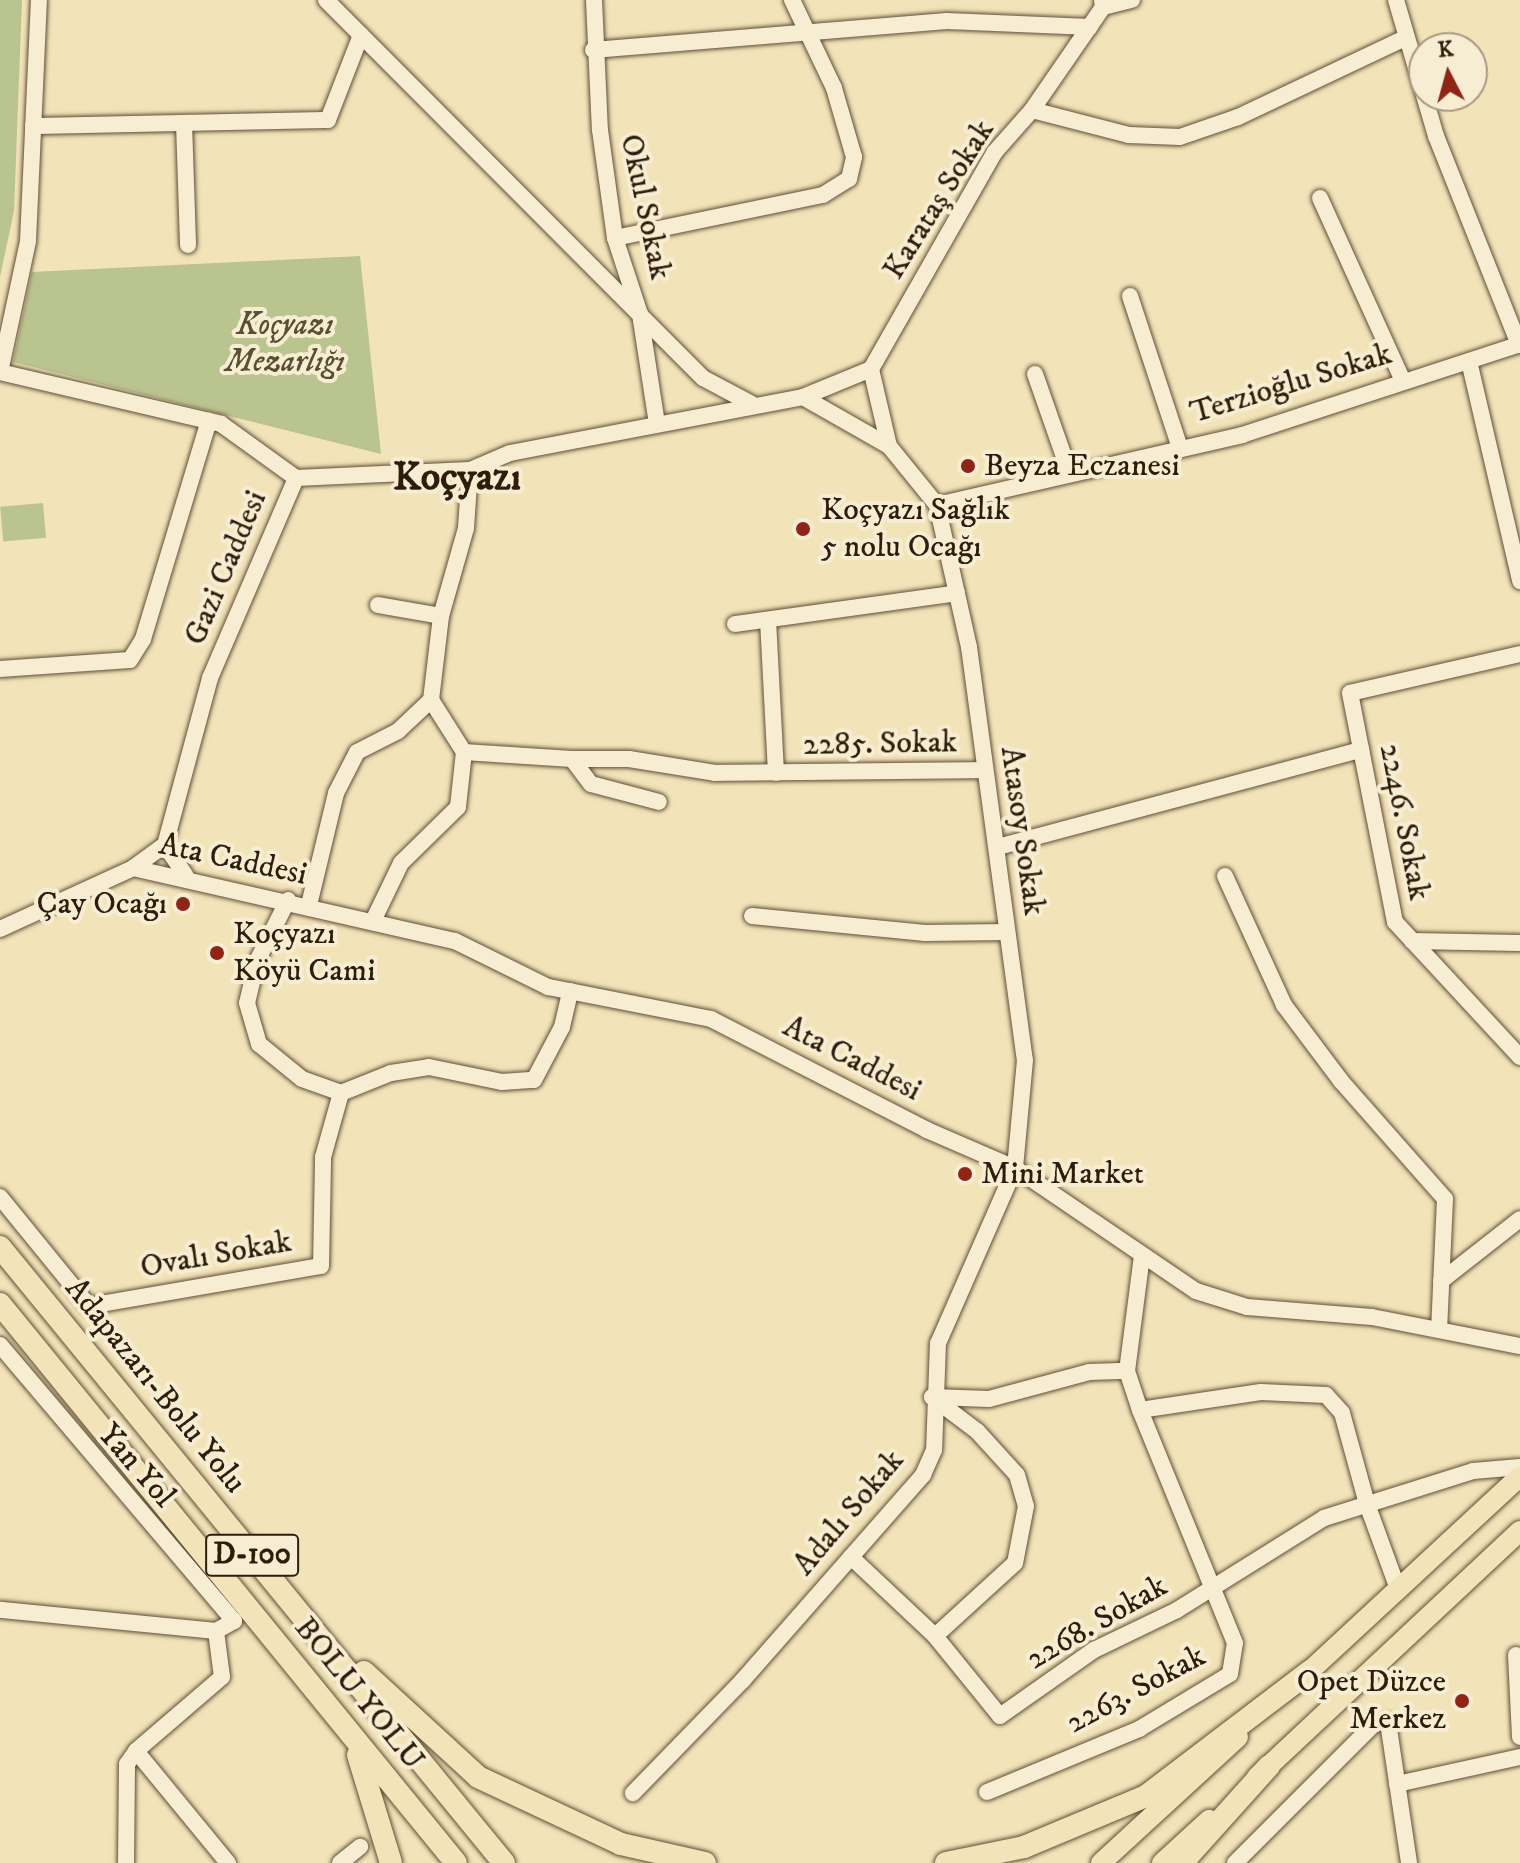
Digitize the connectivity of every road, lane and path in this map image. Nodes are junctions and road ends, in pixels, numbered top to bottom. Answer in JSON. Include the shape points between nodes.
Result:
{"nodes":[{"id":1,"x":39,"y":0,"type":"edge"},
{"id":2,"x":326,"y":0,"type":"edge"},
{"id":3,"x":594,"y":0,"type":"edge"},
{"id":4,"x":792,"y":0,"type":"edge"},
{"id":5,"x":1132,"y":0,"type":"edge"},
{"id":6,"x":1396,"y":0,"type":"edge"},
{"id":7,"x":1103,"y":3,"type":"edge"},
{"id":8,"x":1090,"y":27,"type":"junction"},
{"id":9,"x":810,"y":31,"type":"junction"},
{"id":10,"x":361,"y":35,"type":"junction"},
{"id":11,"x":1405,"y":38,"type":"junction"},
{"id":12,"x":593,"y":50,"type":"junction"},
{"id":13,"x":1032,"y":110,"type":"junction"},
{"id":14,"x":184,"y":123,"type":"junction"},
{"id":15,"x":33,"y":126,"type":"junction"},
{"id":16,"x":1320,"y":198,"type":"dead end"},
{"id":17,"x":615,"y":238,"type":"junction"},
{"id":18,"x":188,"y":245,"type":"dead end"},
{"id":19,"x":1130,"y":296,"type":"dead end"},
{"id":20,"x":640,"y":314,"type":"junction"},
{"id":21,"x":1519,"y":345,"type":"edge"},
{"id":22,"x":1469,"y":361,"type":"junction"},
{"id":23,"x":871,"y":369,"type":"junction"},
{"id":24,"x":0,"y":372,"type":"edge"},
{"id":25,"x":1035,"y":374,"type":"dead end"},
{"id":26,"x":1402,"y":379,"type":"junction"},
{"id":27,"x":803,"y":397,"type":"junction"},
{"id":28,"x":756,"y":406,"type":"junction"},
{"id":29,"x":209,"y":421,"type":"junction"},
{"id":30,"x":657,"y":424,"type":"junction"},
{"id":31,"x":889,"y":446,"type":"junction"},
{"id":32,"x":1180,"y":448,"type":"junction"},
{"id":33,"x":470,"y":470,"type":"junction"},
{"id":34,"x":1069,"y":471,"type":"junction"},
{"id":35,"x":296,"y":478,"type":"junction"},
{"id":36,"x":937,"y":505,"type":"junction"},
{"id":37,"x":1520,"y":581,"type":"edge"},
{"id":38,"x":957,"y":593,"type":"junction"},
{"id":39,"x":378,"y":605,"type":"dead end"},
{"id":40,"x":441,"y":616,"type":"junction"},
{"id":41,"x":768,"y":620,"type":"junction"},
{"id":42,"x":735,"y":624,"type":"dead end"},
{"id":43,"x":1520,"y":654,"type":"edge"},
{"id":44,"x":0,"y":669,"type":"edge"},
{"id":45,"x":431,"y":700,"type":"junction"},
{"id":46,"x":1361,"y":750,"type":"junction"},
{"id":47,"x":464,"y":752,"type":"junction"},
{"id":48,"x":572,"y":759,"type":"junction"},
{"id":49,"x":985,"y":770,"type":"junction"},
{"id":50,"x":776,"y":773,"type":"junction"},
{"id":51,"x":659,"y":802,"type":"dead end"},
{"id":52,"x":165,"y":845,"type":"junction"},
{"id":53,"x":998,"y":847,"type":"junction"},
{"id":54,"x":133,"y":868,"type":"junction"},
{"id":55,"x":186,"y":876,"type":"junction"},
{"id":56,"x":1225,"y":876,"type":"dead end"},
{"id":57,"x":288,"y":900,"type":"junction"},
{"id":58,"x":309,"y":905,"type":"junction"},
{"id":59,"x":752,"y":916,"type":"dead end"},
{"id":60,"x":373,"y":921,"type":"junction"},
{"id":61,"x":0,"y":929,"type":"edge"},
{"id":62,"x":1007,"y":932,"type":"junction"},
{"id":63,"x":1412,"y":941,"type":"junction"},
{"id":64,"x":1520,"y":943,"type":"edge"},
{"id":65,"x":570,"y":991,"type":"junction"},
{"id":66,"x":1520,"y":1057,"type":"edge"},
{"id":67,"x":341,"y":1093,"type":"junction"},
{"id":68,"x":1015,"y":1168,"type":"junction"},
{"id":69,"x":0,"y":1197,"type":"edge"},
{"id":70,"x":1520,"y":1219,"type":"edge"},
{"id":71,"x":0,"y":1247,"type":"edge"},
{"id":72,"x":1142,"y":1256,"type":"junction"},
{"id":73,"x":1441,"y":1281,"type":"junction"},
{"id":74,"x":0,"y":1304,"type":"edge"},
{"id":75,"x":1439,"y":1330,"type":"junction"},
{"id":76,"x":0,"y":1345,"type":"edge"},
{"id":77,"x":1520,"y":1346,"type":"edge"},
{"id":78,"x":1127,"y":1371,"type":"junction"},
{"id":79,"x":932,"y":1397,"type":"junction"},
{"id":80,"x":1140,"y":1410,"type":"junction"},
{"id":81,"x":1520,"y":1467,"type":"edge"},
{"id":82,"x":1520,"y":1476,"type":"edge"},
{"id":83,"x":1367,"y":1504,"type":"junction"},
{"id":84,"x":1520,"y":1531,"type":"edge"},
{"id":85,"x":851,"y":1557,"type":"junction"},
{"id":86,"x":274,"y":1582,"type":"junction"},
{"id":87,"x":1212,"y":1586,"type":"junction"},
{"id":88,"x":1398,"y":1589,"type":"junction"},
{"id":89,"x":0,"y":1610,"type":"edge"},
{"id":90,"x":216,"y":1631,"type":"junction"},
{"id":91,"x":935,"y":1636,"type":"junction"},
{"id":92,"x":1516,"y":1655,"type":"dead end"},
{"id":93,"x":1310,"y":1671,"type":"junction"},
{"id":94,"x":1518,"y":1673,"type":"edge"},
{"id":95,"x":325,"y":1703,"type":"junction"},
{"id":96,"x":1520,"y":1737,"type":"edge"},
{"id":97,"x":136,"y":1751,"type":"junction"},
{"id":98,"x":1520,"y":1757,"type":"edge"},
{"id":99,"x":1269,"y":1766,"type":"junction"},
{"id":100,"x":1397,"y":1784,"type":"junction"},
{"id":101,"x":987,"y":1792,"type":"dead end"},
{"id":102,"x":633,"y":1793,"type":"dead end"},
{"id":103,"x":360,"y":1847,"type":"dead end"},
{"id":104,"x":126,"y":1863,"type":"edge"},
{"id":105,"x":228,"y":1863,"type":"edge"},
{"id":106,"x":340,"y":1863,"type":"edge"},
{"id":107,"x":391,"y":1863,"type":"edge"},
{"id":108,"x":456,"y":1863,"type":"edge"},
{"id":109,"x":504,"y":1863,"type":"edge"},
{"id":110,"x":705,"y":1863,"type":"edge"},
{"id":111,"x":946,"y":1863,"type":"edge"},
{"id":112,"x":1101,"y":1863,"type":"edge"},
{"id":113,"x":1162,"y":1863,"type":"edge"},
{"id":114,"x":1182,"y":1863,"type":"edge"},
{"id":115,"x":1235,"y":1863,"type":"edge"},
{"id":116,"x":1409,"y":1863,"type":"edge"}],
"edges":[{"from":1,"to":15,"type":"street"},
{"from":2,"to":10,"type":"street"},
{"from":3,"to":12,"type":"street","name":"Okul Sokak"},
{"from":4,"to":9,"type":"street"},
{"from":5,"to":7,"type":"street"},
{"from":6,"to":11,"type":"street"},
{"from":7,"to":8,"type":"street","name":"Karataş Sokak"},
{"from":8,"to":9,"type":"street","via":[[947,21]]},
{"from":8,"to":13,"type":"street","name":"Karataş Sokak"},
{"from":9,"to":12,"type":"street"},
{"from":9,"to":17,"type":"street","via":[[854,157],[849,179],[823,195]]},
{"from":10,"to":14,"type":"street","via":[[328,120]]},
{"from":10,"to":20,"type":"street"},
{"from":11,"to":13,"type":"street","via":[[1238,117],[1180,137],[1129,135]]},
{"from":11,"to":21,"type":"street","via":[[1436,136]]},
{"from":12,"to":17,"type":"street","name":"Okul Sokak"},
{"from":13,"to":23,"type":"street","name":"Karataş Sokak","via":[[994,153]]},
{"from":14,"to":15,"type":"street"},
{"from":14,"to":18,"type":"street"},
{"from":15,"to":24,"type":"street","via":[[28,241]]},
{"from":16,"to":26,"type":"street"},
{"from":17,"to":20,"type":"street","name":"Okul Sokak"},
{"from":19,"to":32,"type":"street"},
{"from":20,"to":28,"type":"street","via":[[703,378]]},
{"from":20,"to":30,"type":"street","name":"Okul Sokak"},
{"from":21,"to":22,"type":"street","name":"Terzioğlu Sokak"},
{"from":22,"to":26,"type":"street","name":"Terzioğlu Sokak"},
{"from":22,"to":37,"type":"street"},
{"from":23,"to":27,"type":"street","name":"Gazi Caddesi"},
{"from":23,"to":31,"type":"street"},
{"from":24,"to":29,"type":"street"},
{"from":25,"to":34,"type":"street"},
{"from":26,"to":32,"type":"street","name":"Terzioğlu Sokak","via":[[1242,435]]},
{"from":27,"to":28,"type":"street","name":"Gazi Caddesi"},
{"from":27,"to":31,"type":"street"},
{"from":28,"to":30,"type":"street","name":"Gazi Caddesi"},
{"from":29,"to":35,"type":"street","via":[[221,424]]},
{"from":29,"to":44,"type":"street","via":[[143,639],[130,660]]},
{"from":30,"to":33,"type":"street","name":"Gazi Caddesi","via":[[510,453]]},
{"from":31,"to":36,"type":"street"},
{"from":32,"to":34,"type":"street","name":"Terzioğlu Sokak"},
{"from":33,"to":35,"type":"street","name":"Gazi Caddesi"},
{"from":33,"to":40,"type":"street","via":[[466,528]]},
{"from":34,"to":36,"type":"street","name":"Terzioğlu Sokak"},
{"from":35,"to":52,"type":"street","name":"Gazi Caddesi","via":[[210,678]]},
{"from":36,"to":38,"type":"street","name":"Atasoy Sokak"},
{"from":38,"to":41,"type":"street"},
{"from":38,"to":49,"type":"street","name":"Atasoy Sokak"},
{"from":39,"to":40,"type":"street"},
{"from":40,"to":45,"type":"street"},
{"from":41,"to":42,"type":"street"},
{"from":41,"to":50,"type":"street"},
{"from":43,"to":46,"type":"street","name":"2246. Sokak","via":[[1350,693]]},
{"from":45,"to":47,"type":"street"},
{"from":45,"to":58,"type":"street","via":[[398,731],[357,752],[336,793]]},
{"from":46,"to":53,"type":"street"},
{"from":46,"to":63,"type":"street","name":"2246. Sokak","via":[[1395,922]]},
{"from":47,"to":48,"type":"street","name":"2285. Sokak"},
{"from":47,"to":60,"type":"street","via":[[458,807],[401,863]]},
{"from":48,"to":50,"type":"street","name":"2285. Sokak","via":[[629,759],[715,773]]},
{"from":48,"to":51,"type":"street","via":[[591,784]]},
{"from":49,"to":50,"type":"street","name":"2285. Sokak"},
{"from":49,"to":53,"type":"street","name":"Atasoy Sokak"},
{"from":52,"to":54,"type":"street"},
{"from":52,"to":55,"type":"street"},
{"from":53,"to":62,"type":"street","name":"Atasoy Sokak"},
{"from":54,"to":55,"type":"street","name":"Ata Caddesi"},
{"from":54,"to":61,"type":"street"},
{"from":55,"to":57,"type":"street","name":"Ata Caddesi"},
{"from":56,"to":73,"type":"street","via":[[1284,1005],[1341,1081],[1445,1199]]},
{"from":57,"to":58,"type":"street","name":"Ata Caddesi"},
{"from":57,"to":67,"type":"street","via":[[257,961],[247,1003],[259,1044],[302,1079]]},
{"from":58,"to":60,"type":"street","name":"Ata Caddesi"},
{"from":59,"to":62,"type":"street","via":[[925,933]]},
{"from":60,"to":65,"type":"street","name":"Ata Caddesi","via":[[455,941],[548,987]]},
{"from":62,"to":68,"type":"street","name":"Atasoy Sokak","via":[[1025,1060]]},
{"from":63,"to":64,"type":"street"},
{"from":63,"to":66,"type":"street","name":"2246. Sokak"},
{"from":65,"to":67,"type":"street","via":[[562,1027],[534,1080],[502,1082],[429,1067],[391,1073]]},
{"from":65,"to":68,"type":"street","name":"Ata Caddesi","via":[[711,1019],[927,1130]]},
{"from":67,"to":69,"type":"street","name":"Ovalı Sokak","via":[[323,1157],[321,1266],[89,1306]]},
{"from":68,"to":72,"type":"street","name":"Ata Caddesi"},
{"from":68,"to":79,"type":"street","name":"Adalı Sokak","via":[[938,1343]]},
{"from":70,"to":73,"type":"street"},
{"from":71,"to":86,"type":"highway","name":"Adapazarı-Bolu Yolu","number":"D-100"},
{"from":72,"to":75,"type":"street","name":"Ata Caddesi","via":[[1196,1291],[1247,1307],[1372,1317]]},
{"from":72,"to":78,"type":"street"},
{"from":73,"to":75,"type":"street"},
{"from":74,"to":95,"type":"highway","name":"BOLU YOLU","number":"D-100"},
{"from":75,"to":77,"type":"street","name":"Ata Caddesi"},
{"from":76,"to":90,"type":"street","name":"Yan Yol","via":[[234,1621]]},
{"from":78,"to":79,"type":"street","via":[[1089,1372],[989,1399]]},
{"from":78,"to":80,"type":"street","name":"2263. Sokak"},
{"from":79,"to":85,"type":"street","name":"Adalı Sokak","via":[[934,1450],[923,1475]]},
{"from":79,"to":91,"type":"street","via":[[977,1431],[1017,1475],[1026,1506],[1015,1563]]},
{"from":80,"to":83,"type":"street","via":[[1261,1392],[1326,1395],[1342,1413]]},
{"from":80,"to":87,"type":"street","name":"2263. Sokak"},
{"from":81,"to":83,"type":"street","name":"2268. Sokak","via":[[1473,1471]]},
{"from":82,"to":88,"type":"main road"},
{"from":83,"to":87,"type":"street","name":"2268. Sokak","via":[[1324,1518]]},
{"from":83,"to":88,"type":"street"},
{"from":84,"to":99,"type":"main road"},
{"from":85,"to":91,"type":"street"},
{"from":85,"to":102,"type":"street","name":"Adalı Sokak","via":[[743,1680]]},
{"from":86,"to":109,"type":"highway","name":"Adapazarı-Bolu Yolu","number":"D-100"},
{"from":86,"to":110,"type":"highway","via":[[417,1726],[478,1777],[621,1844]]},
{"from":87,"to":91,"type":"street","name":"2268. Sokak","via":[[1094,1650],[1000,1716]]},
{"from":87,"to":101,"type":"street","name":"2263. Sokak","via":[[1235,1643],[1230,1674],[1139,1729]]},
{"from":88,"to":93,"type":"main road"},
{"from":89,"to":90,"type":"street"},
{"from":90,"to":97,"type":"street","via":[[222,1677]]},
{"from":92,"to":94,"type":"street"},
{"from":93,"to":111,"type":"highway","via":[[1146,1796],[1024,1847]]},
{"from":93,"to":112,"type":"main road"},
{"from":94,"to":96,"type":"street"},
{"from":95,"to":107,"type":"highway","via":[[365,1766]]},
{"from":95,"to":108,"type":"highway","name":"BOLU YOLU","number":"D-100"},
{"from":97,"to":104,"type":"street","via":[[127,1764]]},
{"from":97,"to":105,"type":"street"},
{"from":98,"to":100,"type":"street"},
{"from":99,"to":113,"type":"main road"},
{"from":99,"to":114,"type":"highway"},
{"from":100,"to":115,"type":"street","via":[[1382,1723]]},
{"from":100,"to":116,"type":"street"},
{"from":103,"to":106,"type":"street"}]}
